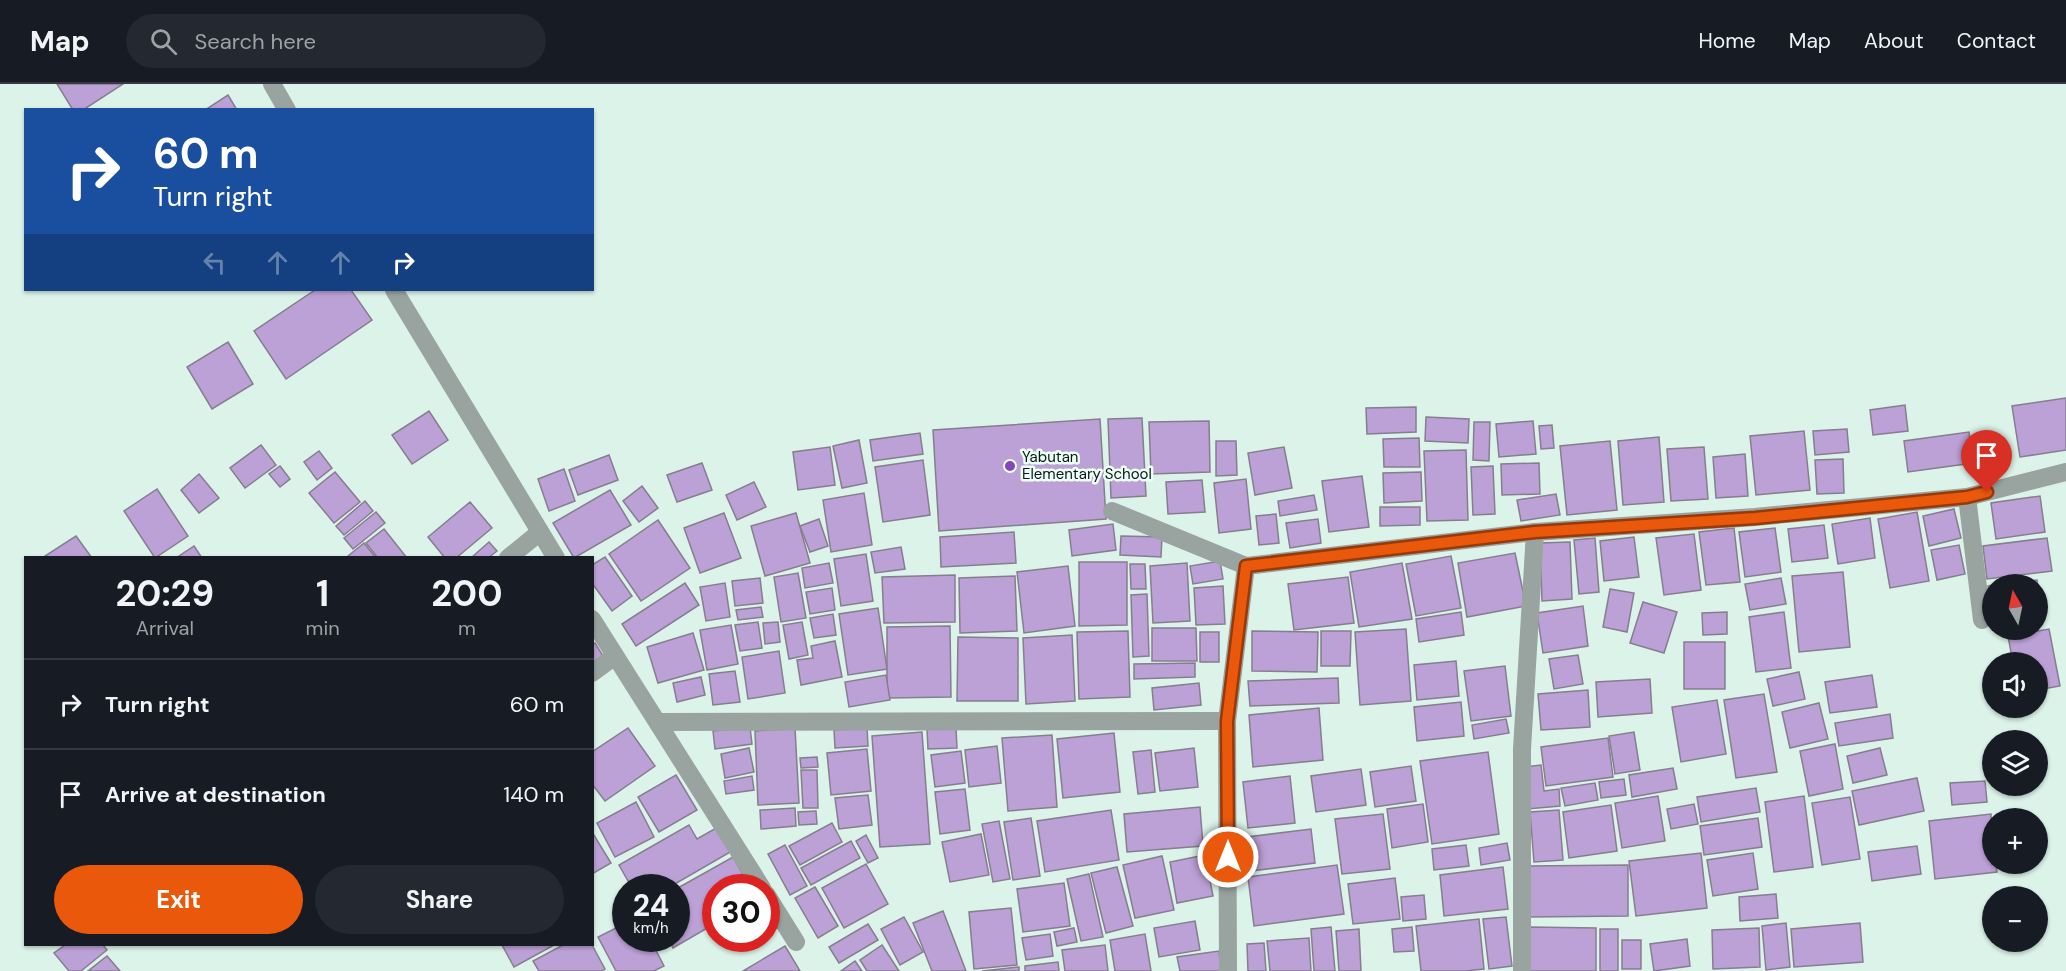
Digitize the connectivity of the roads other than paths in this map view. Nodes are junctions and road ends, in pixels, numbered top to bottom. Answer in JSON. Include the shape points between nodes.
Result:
{"nodes":[{"id":1,"x":272,"y":84,"type":"edge"},
{"id":2,"x":286,"y":108,"type":"edge"},
{"id":3,"x":395,"y":291,"type":"edge"},
{"id":4,"x":2066,"y":472,"type":"edge"},
{"id":5,"x":1967,"y":497,"type":"junction"},
{"id":6,"x":1112,"y":511,"type":"dead end"},
{"id":7,"x":540,"y":532,"type":"junction"},
{"id":8,"x":1535,"y":532,"type":"junction"},
{"id":9,"x":510,"y":556,"type":"edge"},
{"id":10,"x":555,"y":556,"type":"edge"},
{"id":11,"x":1246,"y":566,"type":"junction"},
{"id":12,"x":1982,"y":620,"type":"dead end"},
{"id":13,"x":594,"y":621,"type":"edge"},
{"id":14,"x":615,"y":656,"type":"junction"},
{"id":15,"x":594,"y":672,"type":"edge"},
{"id":16,"x":1227,"y":721,"type":"junction"},
{"id":17,"x":658,"y":722,"type":"junction"},
{"id":18,"x":753,"y":874,"type":"edge"},
{"id":19,"x":780,"y":916,"type":"edge"},
{"id":20,"x":796,"y":942,"type":"dead end"},
{"id":21,"x":1228,"y":971,"type":"edge"},
{"id":22,"x":1522,"y":971,"type":"edge"}],
"edges":[{"from":1,"to":2,"type":"street"},
{"from":3,"to":7,"type":"street"},
{"from":4,"to":5,"type":"street"},
{"from":5,"to":8,"type":"street","via":[[1755,518]]},
{"from":5,"to":12,"type":"street"},
{"from":6,"to":11,"type":"street"},
{"from":7,"to":9,"type":"street"},
{"from":7,"to":10,"type":"street"},
{"from":8,"to":11,"type":"street"},
{"from":8,"to":22,"type":"street","via":[[1522,749]]},
{"from":11,"to":16,"type":"street"},
{"from":13,"to":14,"type":"street"},
{"from":14,"to":15,"type":"street"},
{"from":14,"to":17,"type":"street"},
{"from":16,"to":17,"type":"street"},
{"from":16,"to":21,"type":"street"},
{"from":17,"to":18,"type":"street"},
{"from":19,"to":20,"type":"street"}]}
